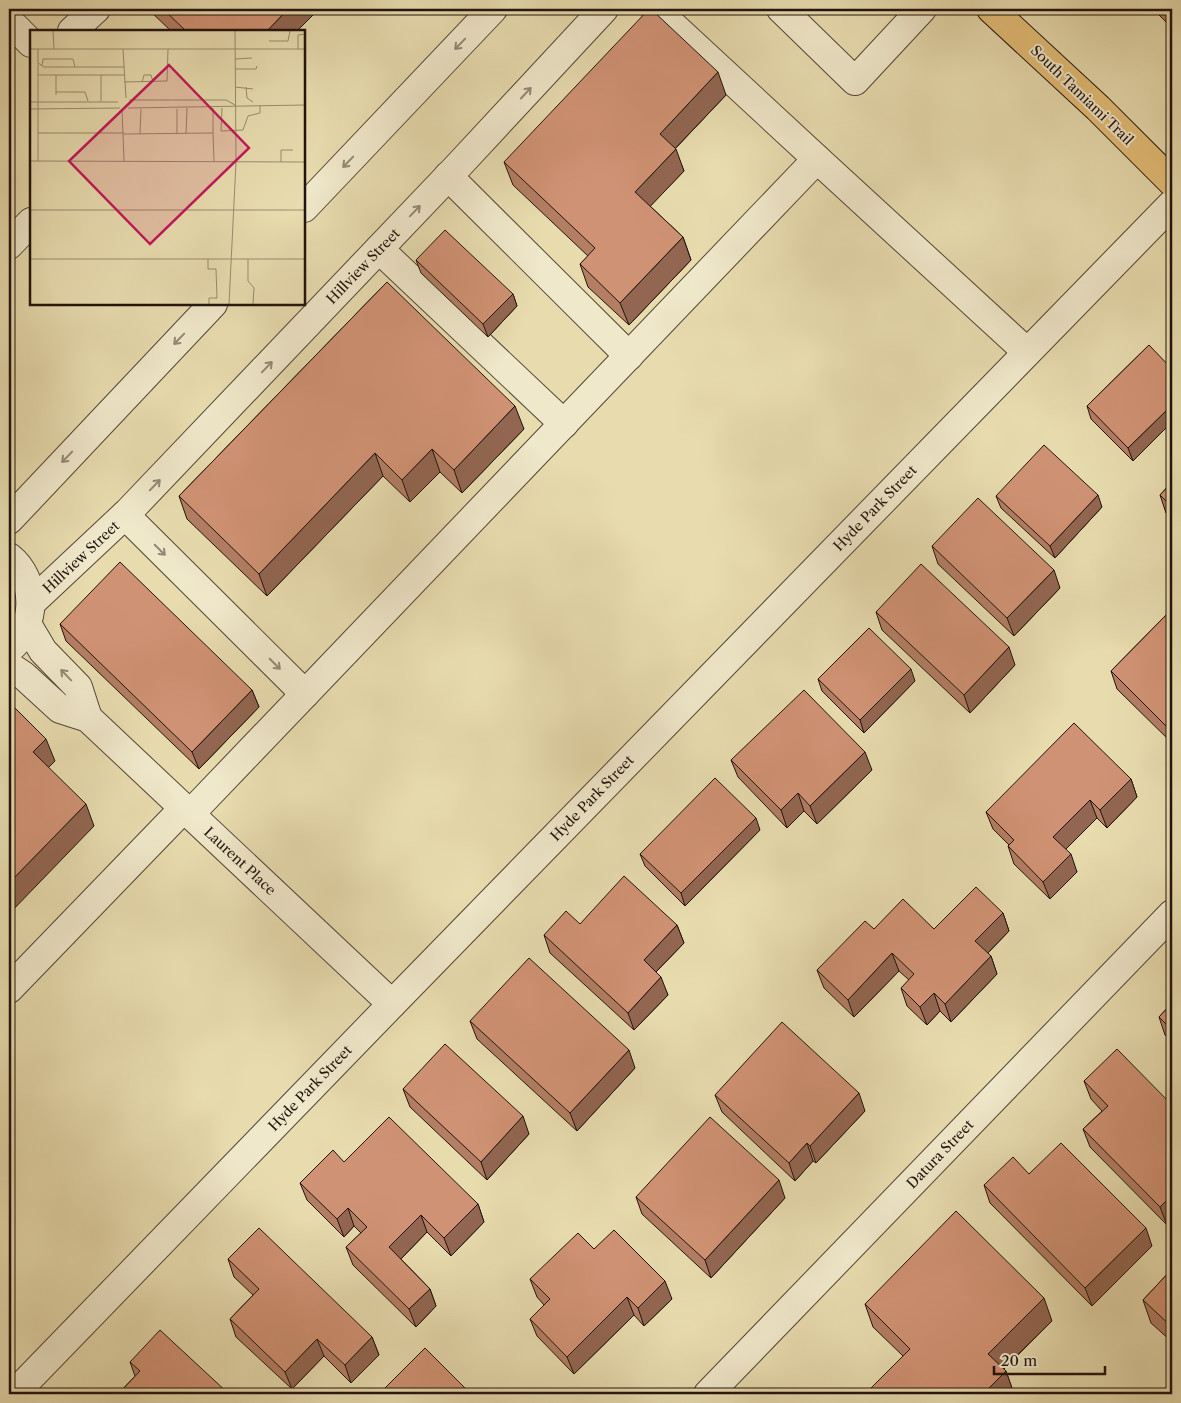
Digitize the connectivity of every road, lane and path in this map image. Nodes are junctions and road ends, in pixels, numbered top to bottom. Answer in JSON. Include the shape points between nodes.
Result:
{"nodes":[{"id":1,"x":96,"y":9,"type":"edge"},
{"id":2,"x":493,"y":9,"type":"edge"},
{"id":3,"x":604,"y":9,"type":"edge"},
{"id":4,"x":655,"y":9,"type":"edge"},
{"id":5,"x":782,"y":9,"type":"edge"},
{"id":6,"x":922,"y":9,"type":"edge"},
{"id":7,"x":991,"y":9,"type":"edge"},
{"id":8,"x":9,"y":21,"type":"edge"},
{"id":9,"x":73,"y":30,"type":"edge"},
{"id":10,"x":30,"y":42,"type":"edge"},
{"id":11,"x":817,"y":160,"type":"junction"},
{"id":12,"x":448,"y":176,"type":"junction"},
{"id":13,"x":1172,"y":182,"type":"edge"},
{"id":14,"x":1172,"y":204,"type":"edge"},
{"id":15,"x":305,"y":207,"type":"edge"},
{"id":16,"x":379,"y":249,"type":"junction"},
{"id":17,"x":212,"y":305,"type":"edge"},
{"id":18,"x":1027,"y":352,"type":"junction"},
{"id":19,"x":629,"y":356,"type":"junction"},
{"id":20,"x":564,"y":424,"type":"junction"},
{"id":21,"x":125,"y":515,"type":"junction"},
{"id":22,"x":9,"y":520,"type":"edge"},
{"id":23,"x":9,"y":557,"type":"edge"},
{"id":24,"x":29,"y":614,"type":"junction"},
{"id":25,"x":9,"y":649,"type":"edge"},
{"id":26,"x":9,"y":666,"type":"edge"},
{"id":27,"x":305,"y":694,"type":"junction"},
{"id":28,"x":88,"y":718,"type":"junction"},
{"id":29,"x":187,"y":811,"type":"junction"},
{"id":30,"x":1172,"y":914,"type":"edge"},
{"id":31,"x":9,"y":989,"type":"edge"},
{"id":32,"x":392,"y":1004,"type":"junction"},
{"id":33,"x":14,"y":1394,"type":"edge"},
{"id":34,"x":708,"y":1394,"type":"edge"}],
"edges":[{"from":1,"to":9,"type":"street"},
{"from":2,"to":15,"type":"street","one_way":true},
{"from":12,"to":3,"type":"street","name":"Hillview Street","one_way":true},
{"from":4,"to":11,"type":"street"},
{"from":5,"to":6,"type":"street","via":[[855,80]]},
{"from":7,"to":13,"type":"main road","name":"South Tamiami Trail"},
{"from":8,"to":10,"type":"street"},
{"from":11,"to":18,"type":"street"},
{"from":11,"to":19,"type":"street"},
{"from":16,"to":12,"type":"street","name":"Hillview Street","one_way":true},
{"from":12,"to":19,"type":"street"},
{"from":14,"to":18,"type":"street","name":"Hyde Park Street"},
{"from":16,"to":20,"type":"street"},
{"from":21,"to":16,"type":"street","name":"Hillview Street","one_way":true},
{"from":17,"to":22,"type":"street","one_way":true},
{"from":18,"to":32,"type":"street","name":"Hyde Park Street"},
{"from":19,"to":20,"type":"street"},
{"from":20,"to":27,"type":"street"},
{"from":21,"to":24,"type":"street","name":"Hillview Street"},
{"from":21,"to":27,"type":"street","one_way":true},
{"from":23,"to":24,"type":"street","name":"Laurent Place","via":[[27,582]]},
{"from":24,"to":25,"type":"street","via":[[17,643]]},
{"from":28,"to":24,"type":"street","name":"Laurent Place","one_way":true,"via":[[78,688],[43,651]]},
{"from":26,"to":28,"type":"street","name":"Laurent Place","via":[[60,709]]},
{"from":27,"to":29,"type":"street"},
{"from":28,"to":29,"type":"street","name":"Laurent Place"},
{"from":29,"to":31,"type":"street"},
{"from":29,"to":32,"type":"street","name":"Laurent Place"},
{"from":30,"to":34,"type":"street","name":"Datura Street"},
{"from":32,"to":33,"type":"street","name":"Hyde Park Street"}]}
